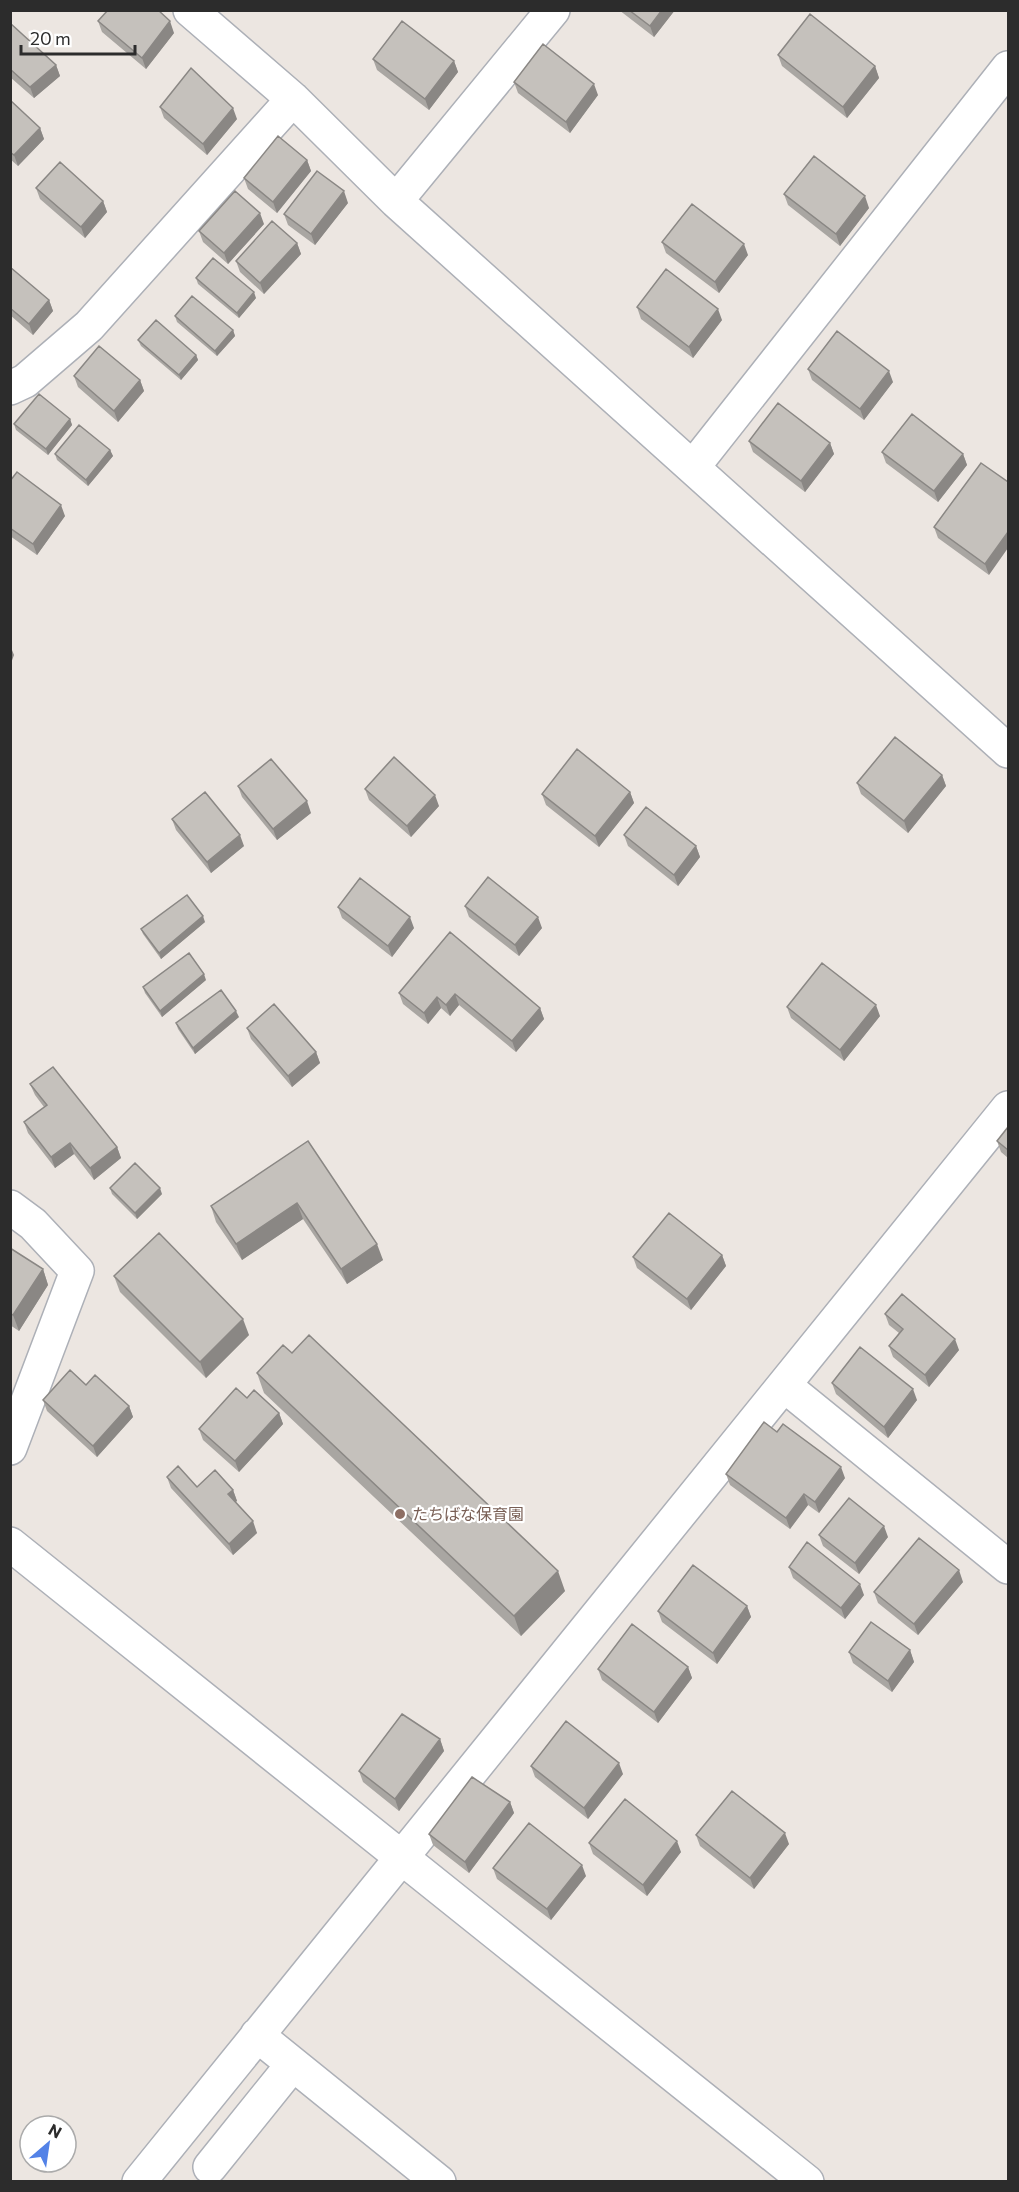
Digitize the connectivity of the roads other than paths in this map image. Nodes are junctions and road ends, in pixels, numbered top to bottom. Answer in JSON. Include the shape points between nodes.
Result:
{"nodes":[{"id":1,"x":190,"y":10,"type":"edge"},
{"id":2,"x":553,"y":10,"type":"edge"},
{"id":3,"x":1008,"y":68,"type":"edge"},
{"id":4,"x":293,"y":99,"type":"junction"},
{"id":5,"x":396,"y":201,"type":"junction"},
{"id":6,"x":10,"y":388,"type":"edge"},
{"id":7,"x":693,"y":467,"type":"junction"},
{"id":8,"x":1008,"y":751,"type":"edge"},
{"id":9,"x":1008,"y":1108,"type":"edge"},
{"id":10,"x":10,"y":1207,"type":"edge"},
{"id":11,"x":785,"y":1386,"type":"junction"},
{"id":12,"x":10,"y":1448,"type":"edge"},
{"id":13,"x":10,"y":1544,"type":"edge"},
{"id":14,"x":1008,"y":1567,"type":"edge"},
{"id":15,"x":402,"y":1855,"type":"junction"},
{"id":16,"x":256,"y":2035,"type":"junction"},
{"id":17,"x":293,"y":2064,"type":"junction"},
{"id":18,"x":175,"y":2138,"type":"junction"},
{"id":19,"x":219,"y":2174,"type":"edge"},
{"id":20,"x":139,"y":2181,"type":"edge"},
{"id":21,"x":439,"y":2181,"type":"edge"},
{"id":22,"x":807,"y":2181,"type":"edge"}],
"edges":[{"from":1,"to":4,"type":"street"},
{"from":2,"to":5,"type":"street"},
{"from":3,"to":7,"type":"street"},
{"from":4,"to":5,"type":"street"},
{"from":4,"to":6,"type":"street","via":[[89,326],[25,381]]},
{"from":5,"to":7,"type":"street"},
{"from":7,"to":8,"type":"street"},
{"from":9,"to":11,"type":"street"},
{"from":10,"to":12,"type":"street","via":[[33,1224],[77,1271]]},
{"from":11,"to":14,"type":"street"},
{"from":11,"to":15,"type":"street"},
{"from":13,"to":15,"type":"street"},
{"from":15,"to":16,"type":"street"},
{"from":15,"to":22,"type":"street"},
{"from":16,"to":17,"type":"street"},
{"from":16,"to":18,"type":"street"},
{"from":17,"to":19,"type":"street"},
{"from":17,"to":21,"type":"street"},
{"from":18,"to":19,"type":"street"},
{"from":18,"to":20,"type":"street"}]}
